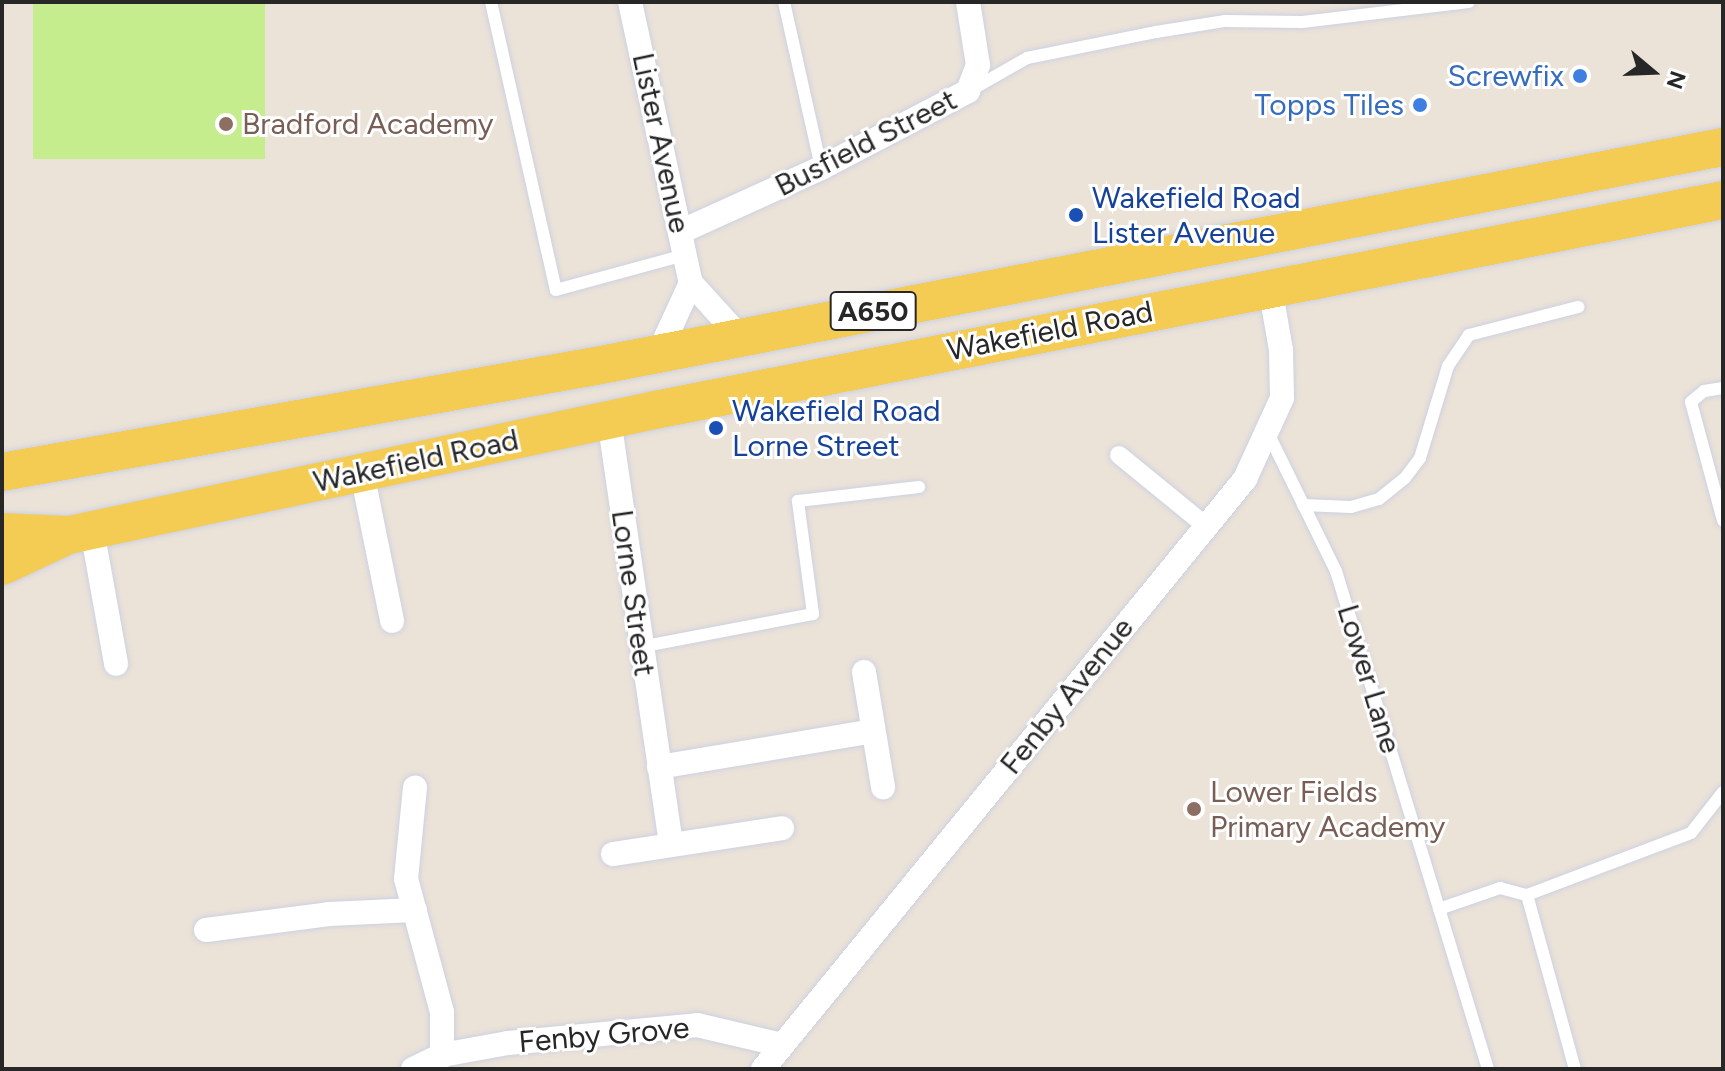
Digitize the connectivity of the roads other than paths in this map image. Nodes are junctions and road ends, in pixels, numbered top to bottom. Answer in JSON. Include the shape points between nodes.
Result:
{"nodes":[{"id":1,"x":491,"y":2,"type":"edge"},
{"id":2,"x":630,"y":2,"type":"edge"},
{"id":3,"x":784,"y":2,"type":"edge"},
{"id":4,"x":968,"y":2,"type":"edge"},
{"id":5,"x":1469,"y":2,"type":"edge"},
{"id":6,"x":968,"y":91,"type":"junction"},
{"id":7,"x":1723,"y":147,"type":"edge"},
{"id":8,"x":821,"y":168,"type":"junction"},
{"id":9,"x":1723,"y":200,"type":"edge"},
{"id":10,"x":682,"y":244,"type":"junction"},
{"id":11,"x":691,"y":283,"type":"junction"},
{"id":12,"x":1270,"y":287,"type":"junction"},
{"id":13,"x":1578,"y":307,"type":"dead end"},
{"id":14,"x":740,"y":337,"type":"junction"},
{"id":15,"x":660,"y":350,"type":"junction"},
{"id":16,"x":1723,"y":388,"type":"edge"},
{"id":17,"x":609,"y":419,"type":"junction"},
{"id":18,"x":1269,"y":435,"type":"junction"},
{"id":19,"x":1119,"y":455,"type":"dead end"},
{"id":20,"x":8,"y":470,"type":"edge"},
{"id":21,"x":362,"y":473,"type":"junction"},
{"id":22,"x":919,"y":487,"type":"dead end"},
{"id":23,"x":1303,"y":505,"type":"junction"},
{"id":24,"x":1723,"y":521,"type":"edge"},
{"id":25,"x":1206,"y":526,"type":"junction"},
{"id":26,"x":2,"y":532,"type":"edge"},
{"id":27,"x":80,"y":532,"type":"junction"},
{"id":28,"x":2,"y":566,"type":"edge"},
{"id":29,"x":392,"y":621,"type":"dead end"},
{"id":30,"x":640,"y":647,"type":"junction"},
{"id":31,"x":116,"y":664,"type":"dead end"},
{"id":32,"x":864,"y":672,"type":"dead end"},
{"id":33,"x":873,"y":731,"type":"junction"},
{"id":34,"x":659,"y":767,"type":"junction"},
{"id":35,"x":415,"y":787,"type":"dead end"},
{"id":36,"x":883,"y":787,"type":"dead end"},
{"id":37,"x":1723,"y":792,"type":"edge"},
{"id":38,"x":782,"y":828,"type":"dead end"},
{"id":39,"x":671,"y":845,"type":"junction"},
{"id":40,"x":613,"y":854,"type":"dead end"},
{"id":41,"x":1527,"y":895,"type":"junction"},
{"id":42,"x":1439,"y":909,"type":"junction"},
{"id":43,"x":415,"y":910,"type":"junction"},
{"id":44,"x":206,"y":930,"type":"dead end"},
{"id":45,"x":782,"y":1045,"type":"junction"},
{"id":46,"x":437,"y":1062,"type":"edge"},
{"id":47,"x":413,"y":1069,"type":"edge"},
{"id":48,"x":763,"y":1069,"type":"edge"},
{"id":49,"x":1488,"y":1069,"type":"edge"},
{"id":50,"x":1575,"y":1069,"type":"edge"}],
"edges":[{"from":1,"to":10,"type":"lane","via":[[556,290]]},
{"from":2,"to":10,"type":"street","name":"Lister Avenue"},
{"from":3,"to":8,"type":"lane"},
{"from":4,"to":6,"type":"street","name":"Busfield Street","via":[[978,65]]},
{"from":5,"to":6,"type":"lane","via":[[1302,22],[1225,21],[1156,32],[1027,58]]},
{"from":6,"to":8,"type":"street","name":"Busfield Street"},
{"from":7,"to":14,"type":"main road","name":"Wakefield Road","number":"A650"},
{"from":8,"to":10,"type":"street","name":"Busfield Street"},
{"from":9,"to":12,"type":"main road","name":"Wakefield Road","number":"A650"},
{"from":10,"to":11,"type":"street","name":"Lister Avenue"},
{"from":11,"to":14,"type":"street"},
{"from":11,"to":15,"type":"street"},
{"from":12,"to":17,"type":"main road","name":"Wakefield Road","number":"A650"},
{"from":12,"to":18,"type":"street","name":"Fenby Avenue","via":[[1281,350],[1282,398]]},
{"from":13,"to":23,"type":"lane","via":[[1469,335],[1448,366],[1420,458],[1405,478],[1379,499],[1351,507]]},
{"from":14,"to":15,"type":"main road","name":"Wakefield Road","number":"A650"},
{"from":15,"to":20,"type":"main road","name":"Wakefield Road","number":"A650","via":[[601,365]]},
{"from":16,"to":24,"type":"lane","via":[[1704,391],[1691,402]]},
{"from":17,"to":21,"type":"main road","name":"Wakefield Road","number":"A650"},
{"from":17,"to":30,"type":"street","name":"Lorne Street"},
{"from":18,"to":23,"type":"lane","name":"Lower Lane"},
{"from":18,"to":25,"type":"street","name":"Fenby Avenue","via":[[1245,479]]},
{"from":19,"to":25,"type":"street"},
{"from":21,"to":27,"type":"main road","name":"Wakefield Road","number":"A650"},
{"from":21,"to":29,"type":"street"},
{"from":22,"to":30,"type":"lane","via":[[798,501],[813,614]]},
{"from":23,"to":42,"type":"lane","name":"Lower Lane","via":[[1336,571]]},
{"from":25,"to":45,"type":"street","name":"Fenby Avenue"},
{"from":26,"to":27,"type":"main road","name":"Wakefield Road","number":"A650"},
{"from":27,"to":28,"type":"main road"},
{"from":27,"to":31,"type":"street"},
{"from":30,"to":34,"type":"street","name":"Lorne Street"},
{"from":32,"to":33,"type":"street"},
{"from":33,"to":34,"type":"street"},
{"from":33,"to":36,"type":"street"},
{"from":34,"to":39,"type":"street","name":"Lorne Street"},
{"from":35,"to":43,"type":"street","via":[[406,879]]},
{"from":37,"to":41,"type":"lane","via":[[1691,833]]},
{"from":38,"to":39,"type":"street"},
{"from":39,"to":40,"type":"street"},
{"from":41,"to":42,"type":"lane","via":[[1500,888]]},
{"from":41,"to":50,"type":"lane"},
{"from":42,"to":49,"type":"lane","name":"Lower Lane"},
{"from":43,"to":44,"type":"street","via":[[329,914]]},
{"from":43,"to":46,"type":"street","via":[[442,1012]]},
{"from":45,"to":46,"type":"street","name":"Fenby Grove","via":[[697,1025]]},
{"from":45,"to":48,"type":"street","name":"Fenby Avenue"},
{"from":46,"to":47,"type":"street","name":"Fenby Grove"}]}
